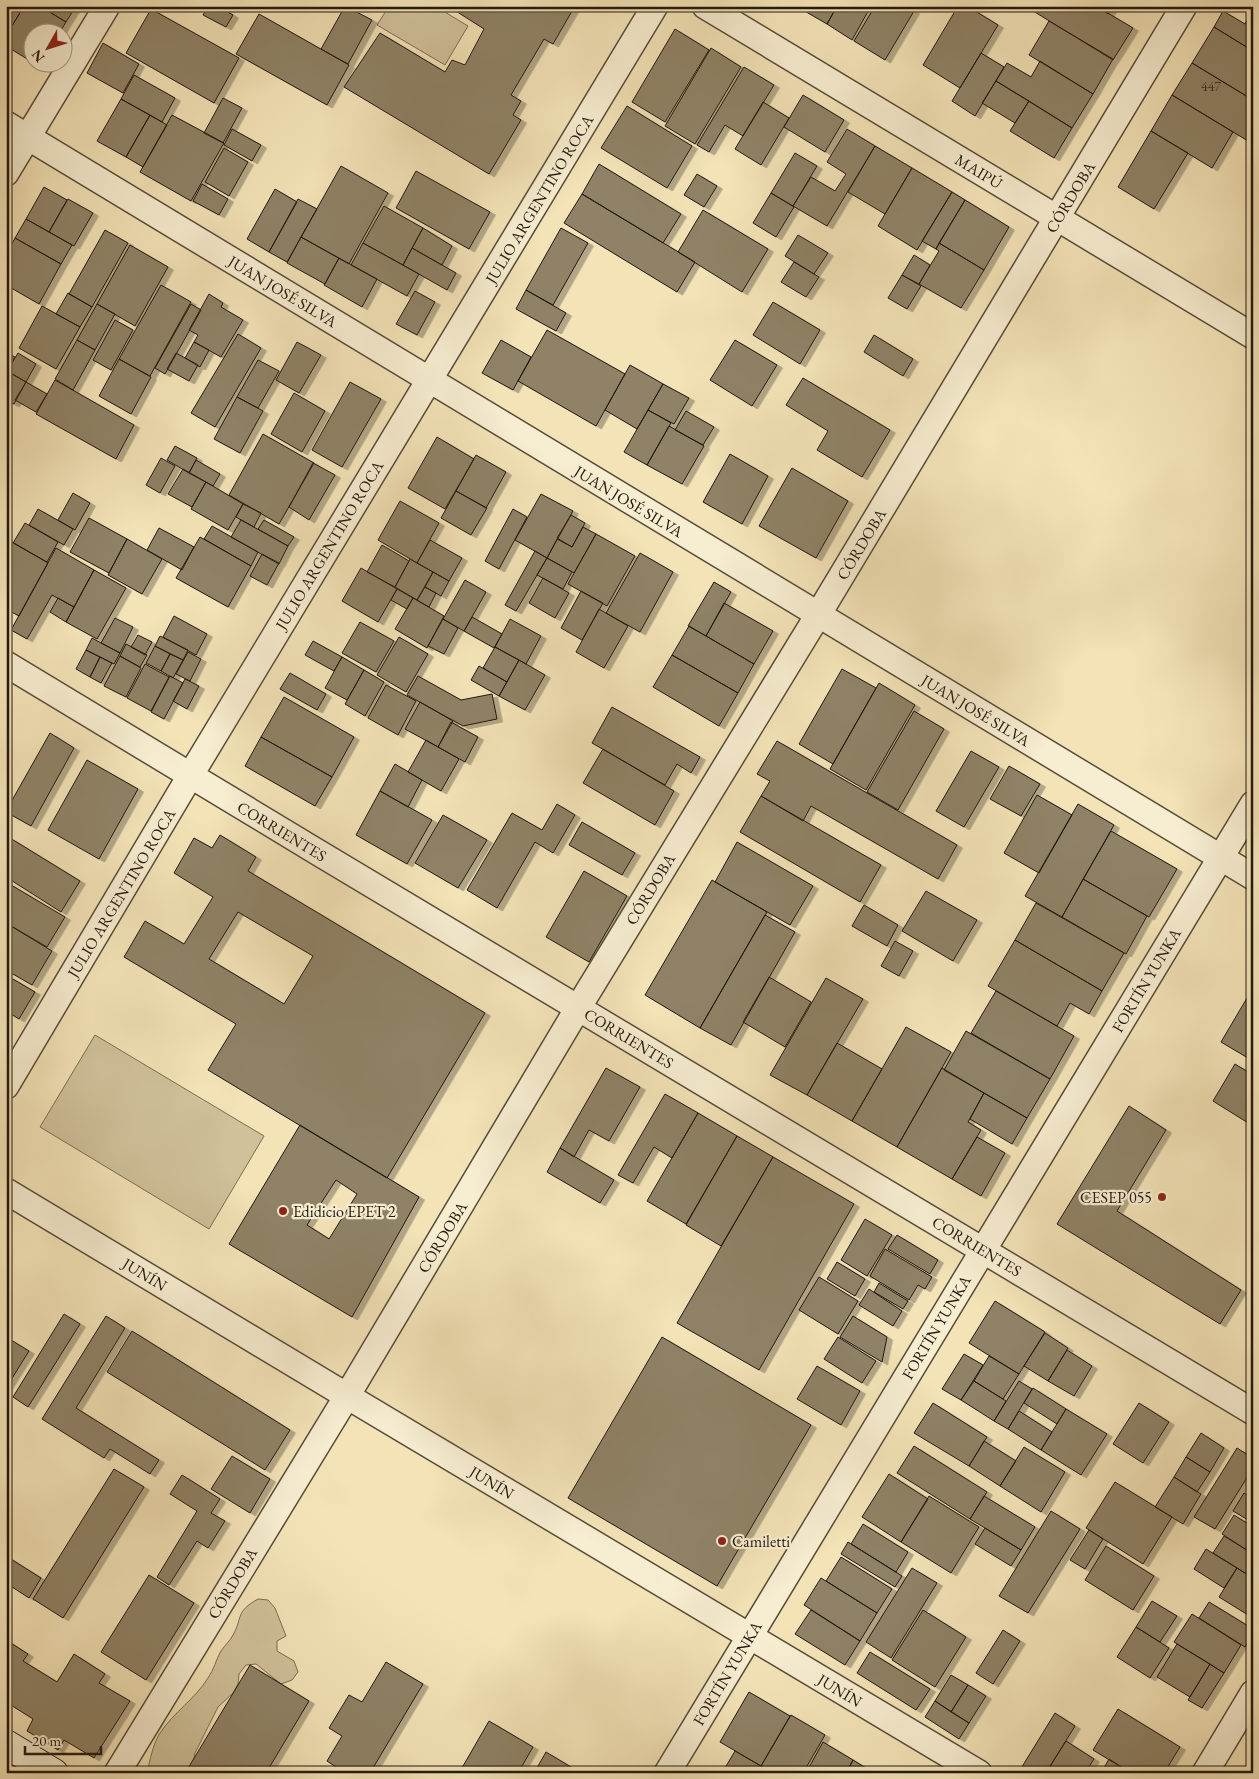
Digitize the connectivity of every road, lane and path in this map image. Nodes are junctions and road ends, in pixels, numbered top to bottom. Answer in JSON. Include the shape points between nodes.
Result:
{"nodes":[{"id":1,"x":107,"y":6,"type":"edge"},
{"id":2,"x":656,"y":6,"type":"edge"},
{"id":3,"x":705,"y":6,"type":"edge"},
{"id":4,"x":1184,"y":6,"type":"edge"},
{"id":5,"x":6,"y":124,"type":"edge"},
{"id":6,"x":28,"y":138,"type":"junction"},
{"id":7,"x":6,"y":173,"type":"edge"},
{"id":8,"x":1057,"y":219,"type":"junction"},
{"id":9,"x":1253,"y":336,"type":"edge"},
{"id":10,"x":429,"y":380,"type":"junction"},
{"id":11,"x":818,"y":615,"type":"junction"},
{"id":12,"x":6,"y":664,"type":"edge"},
{"id":13,"x":190,"y":776,"type":"junction"},
{"id":14,"x":1253,"y":804,"type":"edge"},
{"id":15,"x":1221,"y":858,"type":"junction"},
{"id":16,"x":1253,"y":877,"type":"edge"},
{"id":17,"x":578,"y":1008,"type":"junction"},
{"id":18,"x":6,"y":1086,"type":"edge"},
{"id":19,"x":6,"y":1191,"type":"edge"},
{"id":20,"x":983,"y":1249,"type":"junction"},
{"id":21,"x":347,"y":1396,"type":"junction"},
{"id":22,"x":1253,"y":1412,"type":"edge"},
{"id":23,"x":750,"y":1636,"type":"junction"},
{"id":24,"x":1253,"y":1693,"type":"edge"},
{"id":25,"x":6,"y":1744,"type":"edge"},
{"id":26,"x":54,"y":1773,"type":"edge"},
{"id":27,"x":117,"y":1773,"type":"edge"},
{"id":28,"x":667,"y":1773,"type":"edge"},
{"id":29,"x":978,"y":1773,"type":"edge"},
{"id":30,"x":1205,"y":1773,"type":"edge"}],
"edges":[{"from":1,"to":6,"type":"street"},
{"from":2,"to":10,"type":"street","name":"JULIO ARGENTINO ROCA"},
{"from":3,"to":8,"type":"street","name":"MAIPÚ"},
{"from":4,"to":8,"type":"street","name":"CÓRDOBA"},
{"from":5,"to":6,"type":"street","name":"JUAN JOSÉ SILVA"},
{"from":6,"to":7,"type":"street"},
{"from":6,"to":10,"type":"street","name":"JUAN JOSÉ SILVA"},
{"from":8,"to":9,"type":"street","name":"MAIPÚ"},
{"from":8,"to":11,"type":"street","name":"CÓRDOBA"},
{"from":10,"to":11,"type":"street","name":"JUAN JOSÉ SILVA"},
{"from":10,"to":13,"type":"street","name":"JULIO ARGENTINO ROCA"},
{"from":11,"to":15,"type":"street","name":"JUAN JOSÉ SILVA"},
{"from":11,"to":17,"type":"street","name":"CÓRDOBA"},
{"from":12,"to":13,"type":"street","name":"CORRIENTES"},
{"from":13,"to":17,"type":"street","name":"CORRIENTES"},
{"from":13,"to":18,"type":"street","name":"JULIO ARGENTINO ROCA"},
{"from":14,"to":15,"type":"street","name":"FORTÍN YUNKA"},
{"from":15,"to":16,"type":"street","name":"JUAN JOSÉ SILVA"},
{"from":15,"to":20,"type":"street","name":"FORTÍN YUNKA"},
{"from":17,"to":20,"type":"street","name":"CORRIENTES"},
{"from":17,"to":21,"type":"street","name":"CÓRDOBA"},
{"from":19,"to":21,"type":"street","name":"JUNÍN"},
{"from":20,"to":22,"type":"street","name":"CORRIENTES"},
{"from":20,"to":23,"type":"street","name":"FORTÍN YUNKA"},
{"from":21,"to":23,"type":"street","name":"JUNÍN"},
{"from":21,"to":27,"type":"street","name":"CÓRDOBA"},
{"from":23,"to":28,"type":"street","name":"FORTÍN YUNKA"},
{"from":23,"to":29,"type":"street","name":"JUNÍN"},
{"from":24,"to":30,"type":"street"},
{"from":25,"to":26,"type":"main road"}]}
